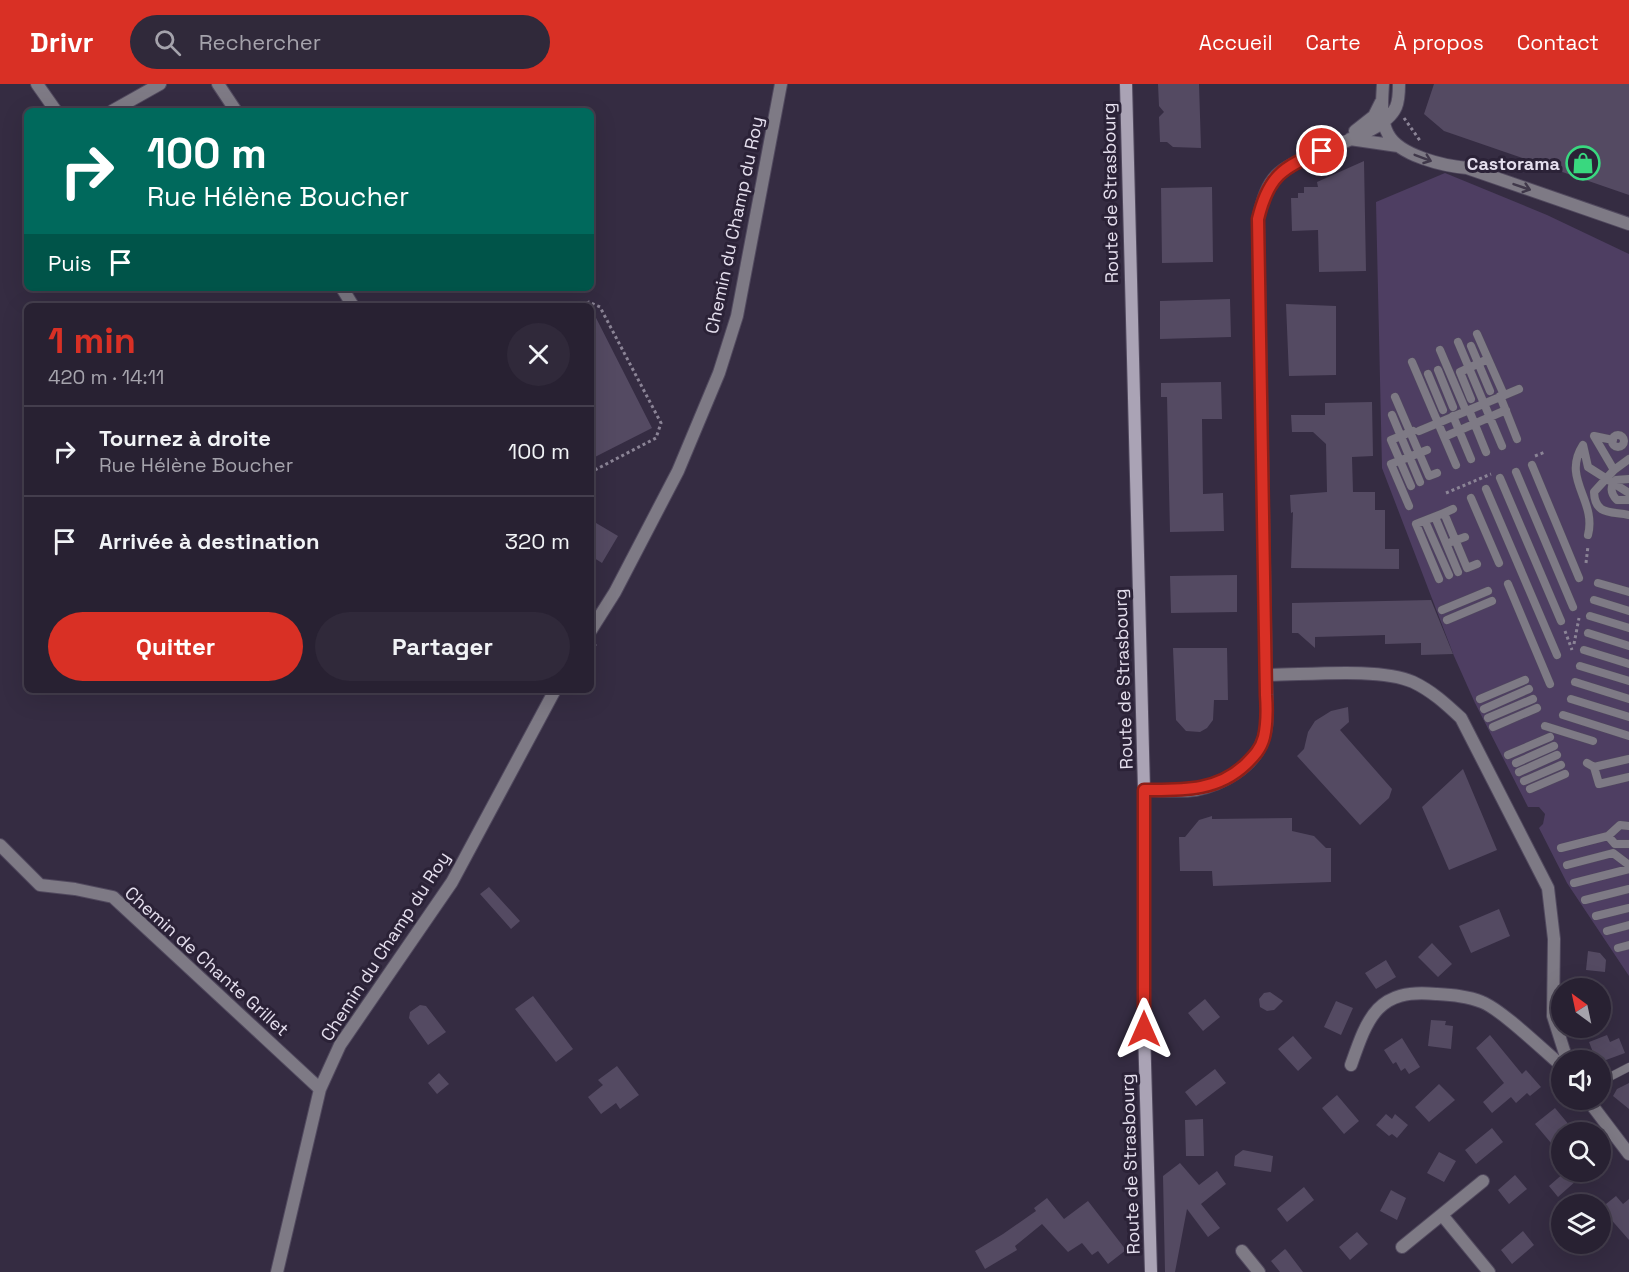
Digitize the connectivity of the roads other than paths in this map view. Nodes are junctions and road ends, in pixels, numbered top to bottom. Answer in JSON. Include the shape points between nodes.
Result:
{"nodes":[{"id":1,"x":37,"y":84,"type":"edge"},
{"id":2,"x":160,"y":84,"type":"edge"},
{"id":3,"x":218,"y":84,"type":"edge"},
{"id":4,"x":781,"y":84,"type":"edge"},
{"id":5,"x":1126,"y":84,"type":"edge"},
{"id":6,"x":1383,"y":84,"type":"edge"},
{"id":7,"x":1399,"y":84,"type":"edge"},
{"id":8,"x":1382,"y":99,"type":"junction"},
{"id":9,"x":54,"y":108,"type":"edge"},
{"id":10,"x":117,"y":108,"type":"edge"},
{"id":11,"x":234,"y":108,"type":"edge"},
{"id":12,"x":1383,"y":121,"type":"junction"},
{"id":13,"x":1348,"y":139,"type":"junction"},
{"id":14,"x":1400,"y":146,"type":"junction"},
{"id":15,"x":1629,"y":224,"type":"edge"},
{"id":16,"x":1478,"y":334,"type":"dead end"},
{"id":17,"x":1458,"y":342,"type":"dead end"},
{"id":18,"x":1471,"y":346,"type":"dead end"},
{"id":19,"x":1440,"y":350,"type":"dead end"},
{"id":20,"x":1488,"y":359,"type":"junction"},
{"id":21,"x":1412,"y":362,"type":"dead end"},
{"id":22,"x":1479,"y":364,"type":"junction"},
{"id":23,"x":1447,"y":366,"type":"junction"},
{"id":24,"x":1469,"y":368,"type":"junction"},
{"id":25,"x":1438,"y":370,"type":"junction"},
{"id":26,"x":1428,"y":374,"type":"junction"},
{"id":27,"x":1419,"y":378,"type":"junction"},
{"id":28,"x":1519,"y":389,"type":"dead end"},
{"id":29,"x":1490,"y":391,"type":"dead end"},
{"id":30,"x":1502,"y":396,"type":"junction"},
{"id":31,"x":1395,"y":397,"type":"dead end"},
{"id":32,"x":1471,"y":399,"type":"dead end"},
{"id":33,"x":1485,"y":403,"type":"junction"},
{"id":34,"x":1453,"y":406,"type":"dead end"},
{"id":35,"x":1443,"y":410,"type":"dead end"},
{"id":36,"x":1467,"y":410,"type":"junction"},
{"id":37,"x":1506,"y":410,"type":"junction"},
{"id":38,"x":1392,"y":415,"type":"dead end"},
{"id":39,"x":1453,"y":416,"type":"junction"},
{"id":40,"x":1491,"y":417,"type":"junction"},
{"id":41,"x":1438,"y":423,"type":"junction"},
{"id":42,"x":1474,"y":424,"type":"junction"},
{"id":43,"x":1459,"y":430,"type":"junction"},
{"id":44,"x":1415,"y":431,"type":"junction"},
{"id":45,"x":1401,"y":436,"type":"junction"},
{"id":46,"x":1444,"y":436,"type":"junction"},
{"id":47,"x":1594,"y":436,"type":"junction"},
{"id":48,"x":1517,"y":439,"type":"dead end"},
{"id":49,"x":1502,"y":446,"type":"dead end"},
{"id":50,"x":1583,"y":446,"type":"junction"},
{"id":51,"x":1626,"y":446,"type":"edge"},
{"id":52,"x":1423,"y":452,"type":"junction"},
{"id":53,"x":1486,"y":452,"type":"dead end"},
{"id":54,"x":1410,"y":457,"type":"junction"},
{"id":55,"x":1471,"y":459,"type":"dead end"},
{"id":56,"x":1629,"y":459,"type":"edge"},
{"id":57,"x":1400,"y":461,"type":"junction"},
{"id":58,"x":1456,"y":465,"type":"dead end"},
{"id":59,"x":1532,"y":465,"type":"dead end"},
{"id":60,"x":1588,"y":467,"type":"junction"},
{"id":61,"x":1614,"y":470,"type":"junction"},
{"id":62,"x":1516,"y":472,"type":"dead end"},
{"id":63,"x":1437,"y":473,"type":"dead end"},
{"id":64,"x":1500,"y":478,"type":"dead end"},
{"id":65,"x":1604,"y":479,"type":"junction"},
{"id":66,"x":1629,"y":479,"type":"edge"},
{"id":67,"x":1577,"y":481,"type":"junction"},
{"id":68,"x":1420,"y":482,"type":"dead end"},
{"id":69,"x":1613,"y":483,"type":"junction"},
{"id":70,"x":1411,"y":486,"type":"dead end"},
{"id":71,"x":1486,"y":489,"type":"dead end"},
{"id":72,"x":1629,"y":493,"type":"edge"},
{"id":73,"x":1471,"y":498,"type":"dead end"},
{"id":74,"x":1629,"y":500,"type":"edge"},
{"id":75,"x":1409,"y":506,"type":"dead end"},
{"id":76,"x":1453,"y":509,"type":"dead end"},
{"id":77,"x":1444,"y":513,"type":"junction"},
{"id":78,"x":1629,"y":515,"type":"edge"},
{"id":79,"x":1435,"y":517,"type":"junction"},
{"id":80,"x":1425,"y":520,"type":"junction"},
{"id":81,"x":1588,"y":535,"type":"dead end"},
{"id":82,"x":1465,"y":537,"type":"dead end"},
{"id":83,"x":1455,"y":540,"type":"junction"},
{"id":84,"x":1447,"y":544,"type":"junction"},
{"id":85,"x":1437,"y":548,"type":"junction"},
{"id":86,"x":1427,"y":552,"type":"junction"},
{"id":87,"x":1500,"y":563,"type":"dead end"},
{"id":88,"x":1477,"y":564,"type":"dead end"},
{"id":89,"x":1458,"y":572,"type":"dead end"},
{"id":90,"x":1449,"y":575,"type":"dead end"},
{"id":91,"x":1579,"y":578,"type":"dead end"},
{"id":92,"x":1439,"y":579,"type":"dead end"},
{"id":93,"x":1598,"y":583,"type":"dead end"},
{"id":94,"x":1508,"y":584,"type":"dead end"},
{"id":95,"x":1488,"y":591,"type":"dead end"},
{"id":96,"x":1629,"y":592,"type":"edge"},
{"id":97,"x":1594,"y":600,"type":"dead end"},
{"id":98,"x":1492,"y":601,"type":"dead end"},
{"id":99,"x":1573,"y":607,"type":"dead end"},
{"id":100,"x":1442,"y":610,"type":"dead end"},
{"id":101,"x":1629,"y":611,"type":"edge"},
{"id":102,"x":1590,"y":616,"type":"dead end"},
{"id":103,"x":1447,"y":620,"type":"dead end"},
{"id":104,"x":1561,"y":621,"type":"road end"},
{"id":105,"x":594,"y":625,"type":"edge"},
{"id":106,"x":1629,"y":628,"type":"edge"},
{"id":107,"x":1588,"y":633,"type":"dead end"},
{"id":108,"x":1629,"y":646,"type":"edge"},
{"id":109,"x":1584,"y":650,"type":"dead end"},
{"id":110,"x":1557,"y":655,"type":"dead end"},
{"id":111,"x":1629,"y":664,"type":"edge"},
{"id":112,"x":1580,"y":666,"type":"dead end"},
{"id":113,"x":1266,"y":675,"type":"junction"},
{"id":114,"x":1525,"y":680,"type":"dead end"},
{"id":115,"x":1629,"y":681,"type":"edge"},
{"id":116,"x":1575,"y":682,"type":"dead end"},
{"id":117,"x":1550,"y":684,"type":"dead end"},
{"id":118,"x":1529,"y":689,"type":"dead end"},
{"id":119,"x":553,"y":693,"type":"edge"},
{"id":120,"x":1480,"y":699,"type":"dead end"},
{"id":121,"x":1533,"y":699,"type":"dead end"},
{"id":122,"x":1571,"y":699,"type":"dead end"},
{"id":123,"x":1629,"y":699,"type":"edge"},
{"id":124,"x":1537,"y":708,"type":"dead end"},
{"id":125,"x":1484,"y":709,"type":"dead end"},
{"id":126,"x":1563,"y":715,"type":"dead end"},
{"id":127,"x":1629,"y":717,"type":"edge"},
{"id":128,"x":1488,"y":718,"type":"dead end"},
{"id":129,"x":1545,"y":726,"type":"dead end"},
{"id":130,"x":1493,"y":727,"type":"dead end"},
{"id":131,"x":1629,"y":736,"type":"edge"},
{"id":132,"x":1550,"y":737,"type":"dead end"},
{"id":133,"x":1593,"y":741,"type":"dead end"},
{"id":134,"x":1554,"y":747,"type":"dead end"},
{"id":135,"x":1508,"y":755,"type":"dead end"},
{"id":136,"x":1557,"y":755,"type":"dead end"},
{"id":137,"x":1629,"y":759,"type":"edge"},
{"id":138,"x":1516,"y":763,"type":"dead end"},
{"id":139,"x":1561,"y":765,"type":"dead end"},
{"id":140,"x":1519,"y":772,"type":"dead end"},
{"id":141,"x":1565,"y":774,"type":"dead end"},
{"id":142,"x":1629,"y":777,"type":"edge"},
{"id":143,"x":1524,"y":781,"type":"dead end"},
{"id":144,"x":1530,"y":789,"type":"dead end"},
{"id":145,"x":1144,"y":790,"type":"junction"},
{"id":146,"x":1629,"y":826,"type":"edge"},
{"id":147,"x":1608,"y":836,"type":"junction"},
{"id":148,"x":1629,"y":844,"type":"edge"},
{"id":149,"x":0,"y":845,"type":"edge"},
{"id":150,"x":1561,"y":848,"type":"dead end"},
{"id":151,"x":1567,"y":865,"type":"dead end"},
{"id":152,"x":1629,"y":867,"type":"edge"},
{"id":153,"x":1574,"y":883,"type":"dead end"},
{"id":154,"x":1629,"y":889,"type":"edge"},
{"id":155,"x":1586,"y":900,"type":"dead end"},
{"id":156,"x":1629,"y":908,"type":"edge"},
{"id":157,"x":1596,"y":916,"type":"dead end"},
{"id":158,"x":1629,"y":926,"type":"edge"},
{"id":159,"x":1607,"y":931,"type":"dead end"},
{"id":160,"x":1629,"y":945,"type":"edge"},
{"id":161,"x":1618,"y":948,"type":"dead end"},
{"id":162,"x":1564,"y":1050,"type":"edge"},
{"id":163,"x":1551,"y":1057,"type":"edge"},
{"id":164,"x":1351,"y":1065,"type":"dead end"},
{"id":165,"x":1629,"y":1067,"type":"edge"},
{"id":166,"x":1611,"y":1076,"type":"edge"},
{"id":167,"x":320,"y":1089,"type":"junction"},
{"id":168,"x":1596,"y":1110,"type":"edge"},
{"id":169,"x":1629,"y":1154,"type":"edge"},
{"id":170,"x":1484,"y":1181,"type":"dead end"},
{"id":171,"x":1442,"y":1215,"type":"junction"},
{"id":172,"x":1402,"y":1247,"type":"dead end"},
{"id":173,"x":1242,"y":1251,"type":"dead end"},
{"id":174,"x":277,"y":1272,"type":"edge"},
{"id":175,"x":1151,"y":1272,"type":"edge"},
{"id":176,"x":1258,"y":1272,"type":"edge"},
{"id":177,"x":1489,"y":1272,"type":"edge"}],
"edges":[{"from":1,"to":9,"type":"street"},
{"from":2,"to":10,"type":"street"},
{"from":3,"to":11,"type":"street"},
{"from":4,"to":105,"type":"street","name":"Chemin du Champ du Roy","via":[[737,316],[719,373],[678,471]]},
{"from":5,"to":145,"type":"main road","name":"Route de Strasbourg"},
{"from":6,"to":8,"type":"street"},
{"from":7,"to":12,"type":"street","via":[[1396,109]]},
{"from":8,"to":12,"type":"street"},
{"from":8,"to":13,"type":"street","via":[[1374,116]]},
{"from":12,"to":13,"type":"street"},
{"from":12,"to":14,"type":"street","via":[[1388,136]]},
{"from":13,"to":14,"type":"street"},
{"from":13,"to":113,"type":"street","via":[[1278,174],[1264,195],[1258,219]]},
{"from":14,"to":15,"type":"street","one_way":true,"via":[[1444,166],[1467,168]]},
{"from":16,"to":20,"type":"lane"},
{"from":17,"to":24,"type":"lane"},
{"from":18,"to":22,"type":"lane"},
{"from":19,"to":23,"type":"lane"},
{"from":20,"to":22,"type":"lane"},
{"from":20,"to":30,"type":"lane"},
{"from":21,"to":27,"type":"lane"},
{"from":22,"to":24,"type":"lane"},
{"from":22,"to":29,"type":"lane"},
{"from":23,"to":25,"type":"lane"},
{"from":23,"to":36,"type":"lane"},
{"from":24,"to":32,"type":"lane","via":[[1460,372]]},
{"from":24,"to":33,"type":"lane"},
{"from":25,"to":26,"type":"lane"},
{"from":25,"to":34,"type":"lane"},
{"from":26,"to":27,"type":"lane"},
{"from":26,"to":35,"type":"lane"},
{"from":27,"to":41,"type":"lane"},
{"from":28,"to":30,"type":"lane"},
{"from":30,"to":33,"type":"lane"},
{"from":30,"to":37,"type":"lane"},
{"from":31,"to":44,"type":"lane"},
{"from":33,"to":36,"type":"lane"},
{"from":33,"to":40,"type":"lane"},
{"from":36,"to":39,"type":"lane"},
{"from":36,"to":42,"type":"lane"},
{"from":37,"to":40,"type":"lane"},
{"from":37,"to":48,"type":"lane"},
{"from":38,"to":45,"type":"lane"},
{"from":39,"to":41,"type":"lane"},
{"from":39,"to":43,"type":"lane"},
{"from":40,"to":42,"type":"lane"},
{"from":40,"to":49,"type":"lane"},
{"from":41,"to":44,"type":"lane"},
{"from":41,"to":46,"type":"lane"},
{"from":42,"to":43,"type":"lane"},
{"from":42,"to":53,"type":"lane"},
{"from":43,"to":46,"type":"lane"},
{"from":43,"to":55,"type":"lane"},
{"from":44,"to":45,"type":"lane"},
{"from":44,"to":52,"type":"lane"},
{"from":45,"to":54,"type":"lane"},
{"from":45,"to":57,"type":"lane","via":[[1391,440]]},
{"from":46,"to":58,"type":"lane"},
{"from":47,"to":50,"type":"lane"},
{"from":47,"to":51,"type":"lane","via":[[1613,440],[1617,449]]},
{"from":47,"to":61,"type":"lane"},
{"from":50,"to":60,"type":"lane"},
{"from":50,"to":67,"type":"lane","via":[[1575,466]]},
{"from":52,"to":54,"type":"lane"},
{"from":52,"to":63,"type":"lane","via":[[1429,476]]},
{"from":54,"to":57,"type":"lane"},
{"from":54,"to":68,"type":"lane"},
{"from":56,"to":61,"type":"lane"},
{"from":57,"to":70,"type":"lane"},
{"from":57,"to":75,"type":"lane","via":[[1391,464]]},
{"from":59,"to":91,"type":"lane"},
{"from":60,"to":65,"type":"lane"},
{"from":60,"to":67,"type":"lane"},
{"from":61,"to":65,"type":"lane"},
{"from":62,"to":99,"type":"lane"},
{"from":64,"to":104,"type":"lane"},
{"from":65,"to":69,"type":"lane"},
{"from":65,"to":78,"type":"lane","via":[[1594,492],[1596,506],[1605,513]]},
{"from":66,"to":69,"type":"lane","via":[[1620,478]]},
{"from":67,"to":81,"type":"lane","via":[[1590,514]]},
{"from":69,"to":72,"type":"lane"},
{"from":69,"to":74,"type":"lane","via":[[1613,496]]},
{"from":71,"to":110,"type":"lane"},
{"from":73,"to":87,"type":"lane"},
{"from":76,"to":77,"type":"lane"},
{"from":77,"to":79,"type":"lane"},
{"from":77,"to":83,"type":"lane"},
{"from":79,"to":80,"type":"lane"},
{"from":79,"to":84,"type":"lane"},
{"from":80,"to":85,"type":"lane"},
{"from":80,"to":86,"type":"lane","via":[[1416,524]]},
{"from":82,"to":83,"type":"lane"},
{"from":83,"to":84,"type":"lane"},
{"from":83,"to":88,"type":"lane","via":[[1467,568]]},
{"from":84,"to":85,"type":"lane"},
{"from":84,"to":89,"type":"lane"},
{"from":85,"to":86,"type":"lane"},
{"from":85,"to":90,"type":"lane"},
{"from":86,"to":92,"type":"lane"},
{"from":93,"to":96,"type":"lane"},
{"from":94,"to":117,"type":"lane"},
{"from":95,"to":100,"type":"lane"},
{"from":97,"to":101,"type":"lane"},
{"from":98,"to":103,"type":"lane"},
{"from":102,"to":106,"type":"lane"},
{"from":107,"to":108,"type":"lane"},
{"from":109,"to":111,"type":"lane"},
{"from":112,"to":115,"type":"lane"},
{"from":113,"to":145,"type":"street","via":[[1267,715],[1258,753],[1221,782],[1194,790]]},
{"from":113,"to":162,"type":"street","via":[[1382,674],[1411,681],[1439,696],[1461,718],[1548,888],[1554,939],[1553,1016]]},
{"from":114,"to":120,"type":"lane"},
{"from":116,"to":123,"type":"lane"},
{"from":118,"to":125,"type":"lane"},
{"from":119,"to":167,"type":"street","name":"Chemin du Champ du Roy","via":[[452,882],[340,1045]]},
{"from":121,"to":128,"type":"lane"},
{"from":122,"to":127,"type":"lane"},
{"from":124,"to":130,"type":"lane"},
{"from":126,"to":131,"type":"lane"},
{"from":129,"to":133,"type":"lane"},
{"from":132,"to":135,"type":"lane"},
{"from":134,"to":138,"type":"lane"},
{"from":136,"to":140,"type":"lane"},
{"from":137,"to":142,"type":"lane","via":[[1591,765],[1599,784]]},
{"from":139,"to":143,"type":"lane"},
{"from":141,"to":144,"type":"lane"},
{"from":145,"to":175,"type":"main road","name":"Route de Strasbourg","via":[[1144,1029]]},
{"from":146,"to":147,"type":"lane","via":[[1620,825]]},
{"from":147,"to":148,"type":"lane","via":[[1615,844]]},
{"from":147,"to":150,"type":"lane"},
{"from":149,"to":167,"type":"street","name":"Chemin de Chante Grillet","via":[[40,885],[113,897]]},
{"from":151,"to":152,"type":"lane","via":[[1613,853]]},
{"from":152,"to":153,"type":"lane"},
{"from":154,"to":155,"type":"lane"},
{"from":156,"to":157,"type":"lane"},
{"from":158,"to":159,"type":"lane"},
{"from":160,"to":161,"type":"lane"},
{"from":163,"to":164,"type":"street","via":[[1483,1002],[1417,992],[1394,997],[1379,1007],[1365,1026]]},
{"from":165,"to":166,"type":"lane"},
{"from":167,"to":174,"type":"street","name":"Chemin du Champ du Roy"},
{"from":168,"to":169,"type":"street"},
{"from":170,"to":171,"type":"street"},
{"from":171,"to":172,"type":"street"},
{"from":171,"to":177,"type":"street"},
{"from":173,"to":176,"type":"street"}]}
